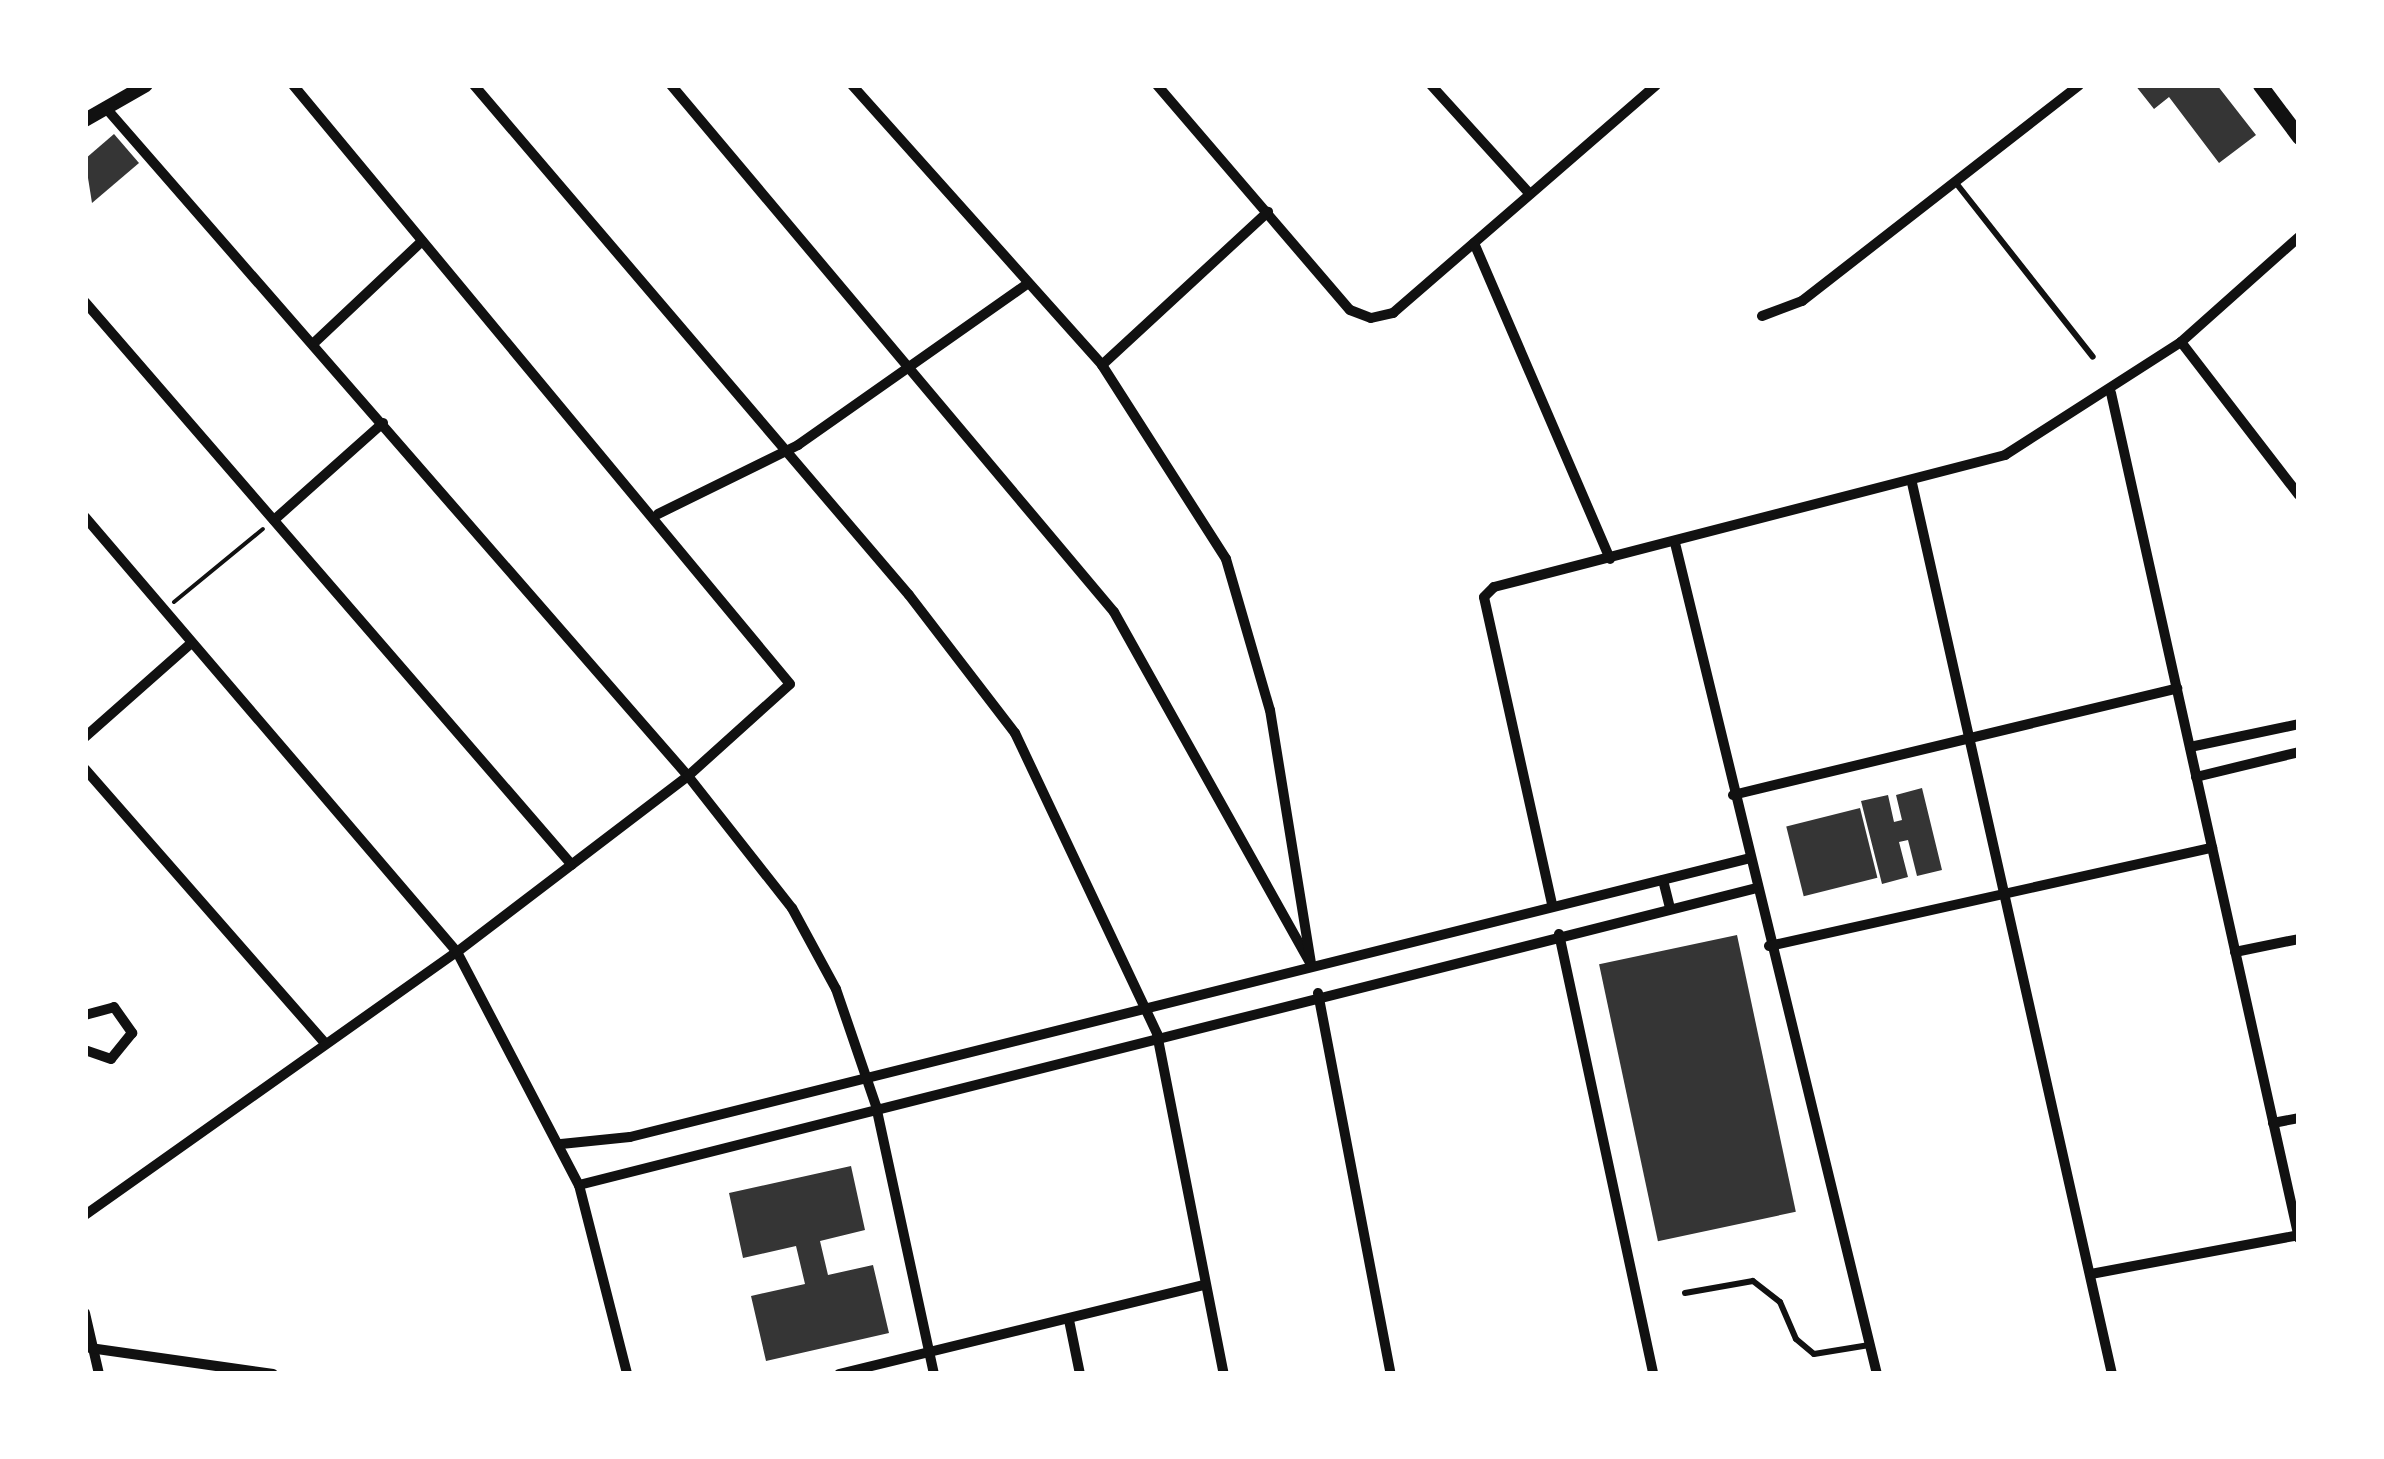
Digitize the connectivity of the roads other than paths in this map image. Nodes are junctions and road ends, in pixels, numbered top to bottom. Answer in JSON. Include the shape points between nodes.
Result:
{"nodes":[{"id":1,"x":146,"y":85,"type":"edge"},
{"id":2,"x":293,"y":85,"type":"edge"},
{"id":3,"x":474,"y":85,"type":"edge"},
{"id":4,"x":671,"y":85,"type":"edge"},
{"id":5,"x":852,"y":85,"type":"edge"},
{"id":6,"x":1157,"y":85,"type":"edge"},
{"id":7,"x":1431,"y":85,"type":"edge"},
{"id":8,"x":1656,"y":85,"type":"edge"},
{"id":9,"x":2078,"y":85,"type":"edge"},
{"id":10,"x":2260,"y":85,"type":"edge"},
{"id":11,"x":105,"y":107,"type":"junction"},
{"id":12,"x":85,"y":120,"type":"edge"},
{"id":13,"x":2299,"y":137,"type":"edge"},
{"id":14,"x":1955,"y":182,"type":"junction"},
{"id":15,"x":1530,"y":194,"type":"junction"},
{"id":16,"x":1268,"y":212,"type":"junction"},
{"id":17,"x":2299,"y":236,"type":"edge"},
{"id":18,"x":422,"y":241,"type":"junction"},
{"id":19,"x":1474,"y":243,"type":"junction"},
{"id":20,"x":1027,"y":284,"type":"junction"},
{"id":21,"x":85,"y":302,"type":"edge"},
{"id":22,"x":1762,"y":316,"type":"dead end"},
{"id":23,"x":316,"y":342,"type":"junction"},
{"id":24,"x":2181,"y":342,"type":"junction"},
{"id":25,"x":2093,"y":357,"type":"dead end"},
{"id":26,"x":1102,"y":365,"type":"junction"},
{"id":27,"x":913,"y":372,"type":"junction"},
{"id":28,"x":2112,"y":393,"type":"junction"},
{"id":29,"x":383,"y":423,"type":"junction"},
{"id":30,"x":786,"y":448,"type":"junction"},
{"id":31,"x":1912,"y":483,"type":"junction"},
{"id":32,"x":2299,"y":495,"type":"edge"},
{"id":33,"x":658,"y":514,"type":"junction"},
{"id":34,"x":85,"y":517,"type":"edge"},
{"id":35,"x":274,"y":520,"type":"junction"},
{"id":36,"x":1676,"y":544,"type":"junction"},
{"id":37,"x":1610,"y":560,"type":"junction"},
{"id":38,"x":189,"y":645,"type":"junction"},
{"id":39,"x":2177,"y":688,"type":"junction"},
{"id":40,"x":2299,"y":724,"type":"edge"},
{"id":41,"x":85,"y":736,"type":"edge"},
{"id":42,"x":1974,"y":738,"type":"junction"},
{"id":43,"x":2190,"y":748,"type":"junction"},
{"id":44,"x":2299,"y":752,"type":"edge"},
{"id":45,"x":85,"y":769,"type":"edge"},
{"id":46,"x":688,"y":776,"type":"junction"},
{"id":47,"x":2196,"y":777,"type":"junction"},
{"id":48,"x":1733,"y":796,"type":"junction"},
{"id":49,"x":2212,"y":848,"type":"junction"},
{"id":50,"x":1746,"y":860,"type":"junction"},
{"id":51,"x":572,"y":865,"type":"junction"},
{"id":52,"x":1663,"y":880,"type":"junction"},
{"id":53,"x":1753,"y":889,"type":"junction"},
{"id":54,"x":2010,"y":889,"type":"junction"},
{"id":55,"x":1552,"y":904,"type":"junction"},
{"id":56,"x":1670,"y":908,"type":"junction"},
{"id":57,"x":1559,"y":934,"type":"junction"},
{"id":58,"x":2299,"y":939,"type":"edge"},
{"id":59,"x":1769,"y":946,"type":"junction"},
{"id":60,"x":457,"y":952,"type":"junction"},
{"id":61,"x":2235,"y":952,"type":"junction"},
{"id":62,"x":1311,"y":965,"type":"junction"},
{"id":63,"x":1318,"y":993,"type":"junction"},
{"id":64,"x":1144,"y":1003,"type":"junction"},
{"id":65,"x":86,"y":1013,"type":"edge"},
{"id":66,"x":1156,"y":1034,"type":"junction"},
{"id":67,"x":324,"y":1043,"type":"junction"},
{"id":68,"x":85,"y":1050,"type":"edge"},
{"id":69,"x":864,"y":1074,"type":"junction"},
{"id":70,"x":876,"y":1106,"type":"junction"},
{"id":71,"x":2299,"y":1118,"type":"edge"},
{"id":72,"x":2273,"y":1123,"type":"junction"},
{"id":73,"x":560,"y":1144,"type":"junction"},
{"id":74,"x":579,"y":1186,"type":"junction"},
{"id":75,"x":85,"y":1215,"type":"edge"},
{"id":76,"x":2299,"y":1236,"type":"edge"},
{"id":77,"x":2091,"y":1274,"type":"junction"},
{"id":78,"x":1205,"y":1285,"type":"junction"},
{"id":79,"x":1685,"y":1293,"type":"dead end"},
{"id":80,"x":85,"y":1313,"type":"edge"},
{"id":81,"x":1069,"y":1320,"type":"junction"},
{"id":82,"x":1870,"y":1344,"type":"junction"},
{"id":83,"x":90,"y":1348,"type":"junction"},
{"id":84,"x":930,"y":1354,"type":"junction"},
{"id":85,"x":99,"y":1374,"type":"edge"},
{"id":86,"x":274,"y":1374,"type":"edge"},
{"id":87,"x":627,"y":1374,"type":"edge"},
{"id":88,"x":840,"y":1374,"type":"edge"},
{"id":89,"x":934,"y":1374,"type":"edge"},
{"id":90,"x":1080,"y":1374,"type":"edge"},
{"id":91,"x":1224,"y":1374,"type":"edge"},
{"id":92,"x":1392,"y":1374,"type":"edge"},
{"id":93,"x":1653,"y":1374,"type":"edge"},
{"id":94,"x":1877,"y":1374,"type":"edge"},
{"id":95,"x":2112,"y":1374,"type":"edge"}],
"edges":[{"from":1,"to":11,"type":"street"},
{"from":2,"to":18,"type":"street"},
{"from":3,"to":30,"type":"street"},
{"from":4,"to":27,"type":"street"},
{"from":5,"to":20,"type":"street"},
{"from":6,"to":16,"type":"street"},
{"from":7,"to":15,"type":"street"},
{"from":8,"to":15,"type":"street"},
{"from":9,"to":14,"type":"street"},
{"from":10,"to":13,"type":"main road"},
{"from":11,"to":12,"type":"street"},
{"from":11,"to":23,"type":"street"},
{"from":14,"to":22,"type":"street","via":[[1802,301]]},
{"from":14,"to":25,"type":"lane"},
{"from":15,"to":19,"type":"street"},
{"from":16,"to":19,"type":"street","via":[[1350,310],[1392,313]]},
{"from":16,"to":26,"type":"street"},
{"from":17,"to":24,"type":"street"},
{"from":18,"to":23,"type":"street"},
{"from":18,"to":33,"type":"street"},
{"from":19,"to":37,"type":"street"},
{"from":20,"to":26,"type":"street"},
{"from":20,"to":27,"type":"street"},
{"from":21,"to":35,"type":"street"},
{"from":23,"to":29,"type":"street"},
{"from":24,"to":28,"type":"street"},
{"from":24,"to":32,"type":"street"},
{"from":26,"to":62,"type":"street","via":[[1147,425],[1232,575],[1270,710]]},
{"from":27,"to":30,"type":"street"},
{"from":27,"to":62,"type":"street","via":[[1142,652]]},
{"from":28,"to":31,"type":"street","via":[[2005,455]]},
{"from":28,"to":39,"type":"street"},
{"from":29,"to":35,"type":"street"},
{"from":29,"to":46,"type":"street"},
{"from":30,"to":33,"type":"street"},
{"from":30,"to":64,"type":"street","via":[[1015,733]]},
{"from":31,"to":36,"type":"street"},
{"from":31,"to":42,"type":"street"},
{"from":33,"to":46,"type":"street","via":[[790,684]]},
{"from":34,"to":38,"type":"street"},
{"from":35,"to":51,"type":"street"},
{"from":36,"to":37,"type":"street"},
{"from":36,"to":48,"type":"street"},
{"from":37,"to":55,"type":"street","via":[[1494,586],[1484,597]]},
{"from":38,"to":41,"type":"street"},
{"from":38,"to":60,"type":"street"},
{"from":39,"to":42,"type":"street"},
{"from":39,"to":43,"type":"street"},
{"from":40,"to":43,"type":"street"},
{"from":42,"to":48,"type":"street"},
{"from":42,"to":54,"type":"street"},
{"from":43,"to":47,"type":"street"},
{"from":44,"to":47,"type":"street"},
{"from":45,"to":67,"type":"street"},
{"from":46,"to":51,"type":"street"},
{"from":46,"to":69,"type":"street","via":[[792,908],[836,989]]},
{"from":47,"to":49,"type":"street"},
{"from":48,"to":50,"type":"street"},
{"from":49,"to":54,"type":"street"},
{"from":49,"to":61,"type":"street"},
{"from":50,"to":52,"type":"street"},
{"from":50,"to":53,"type":"street"},
{"from":51,"to":60,"type":"street"},
{"from":52,"to":55,"type":"street"},
{"from":52,"to":56,"type":"street"},
{"from":53,"to":56,"type":"street"},
{"from":53,"to":59,"type":"street"},
{"from":54,"to":59,"type":"street"},
{"from":54,"to":77,"type":"street"},
{"from":55,"to":62,"type":"street"},
{"from":56,"to":57,"type":"street"},
{"from":57,"to":63,"type":"street"},
{"from":57,"to":93,"type":"street"},
{"from":58,"to":61,"type":"street"},
{"from":59,"to":82,"type":"street"},
{"from":60,"to":67,"type":"street"},
{"from":60,"to":73,"type":"street"},
{"from":61,"to":72,"type":"street"},
{"from":62,"to":64,"type":"street"},
{"from":63,"to":66,"type":"street"},
{"from":63,"to":92,"type":"street"},
{"from":64,"to":66,"type":"street"},
{"from":64,"to":69,"type":"street"},
{"from":65,"to":68,"type":"street","via":[[114,1007],[132,1033],[112,1059]]},
{"from":66,"to":70,"type":"street"},
{"from":66,"to":78,"type":"street"},
{"from":67,"to":75,"type":"street"},
{"from":69,"to":70,"type":"street"},
{"from":69,"to":73,"type":"street","via":[[630,1136]]},
{"from":70,"to":74,"type":"street"},
{"from":70,"to":84,"type":"street"},
{"from":71,"to":72,"type":"street"},
{"from":72,"to":76,"type":"street"},
{"from":73,"to":74,"type":"street"},
{"from":74,"to":87,"type":"street"},
{"from":76,"to":77,"type":"street"},
{"from":77,"to":95,"type":"street"},
{"from":78,"to":81,"type":"street"},
{"from":78,"to":91,"type":"street"},
{"from":79,"to":82,"type":"lane","via":[[1753,1281],[1814,1354]]},
{"from":80,"to":83,"type":"street"},
{"from":81,"to":84,"type":"street"},
{"from":81,"to":90,"type":"street"},
{"from":82,"to":94,"type":"street"},
{"from":83,"to":85,"type":"street"},
{"from":83,"to":86,"type":"street"},
{"from":84,"to":88,"type":"street"},
{"from":84,"to":89,"type":"street"}]}
